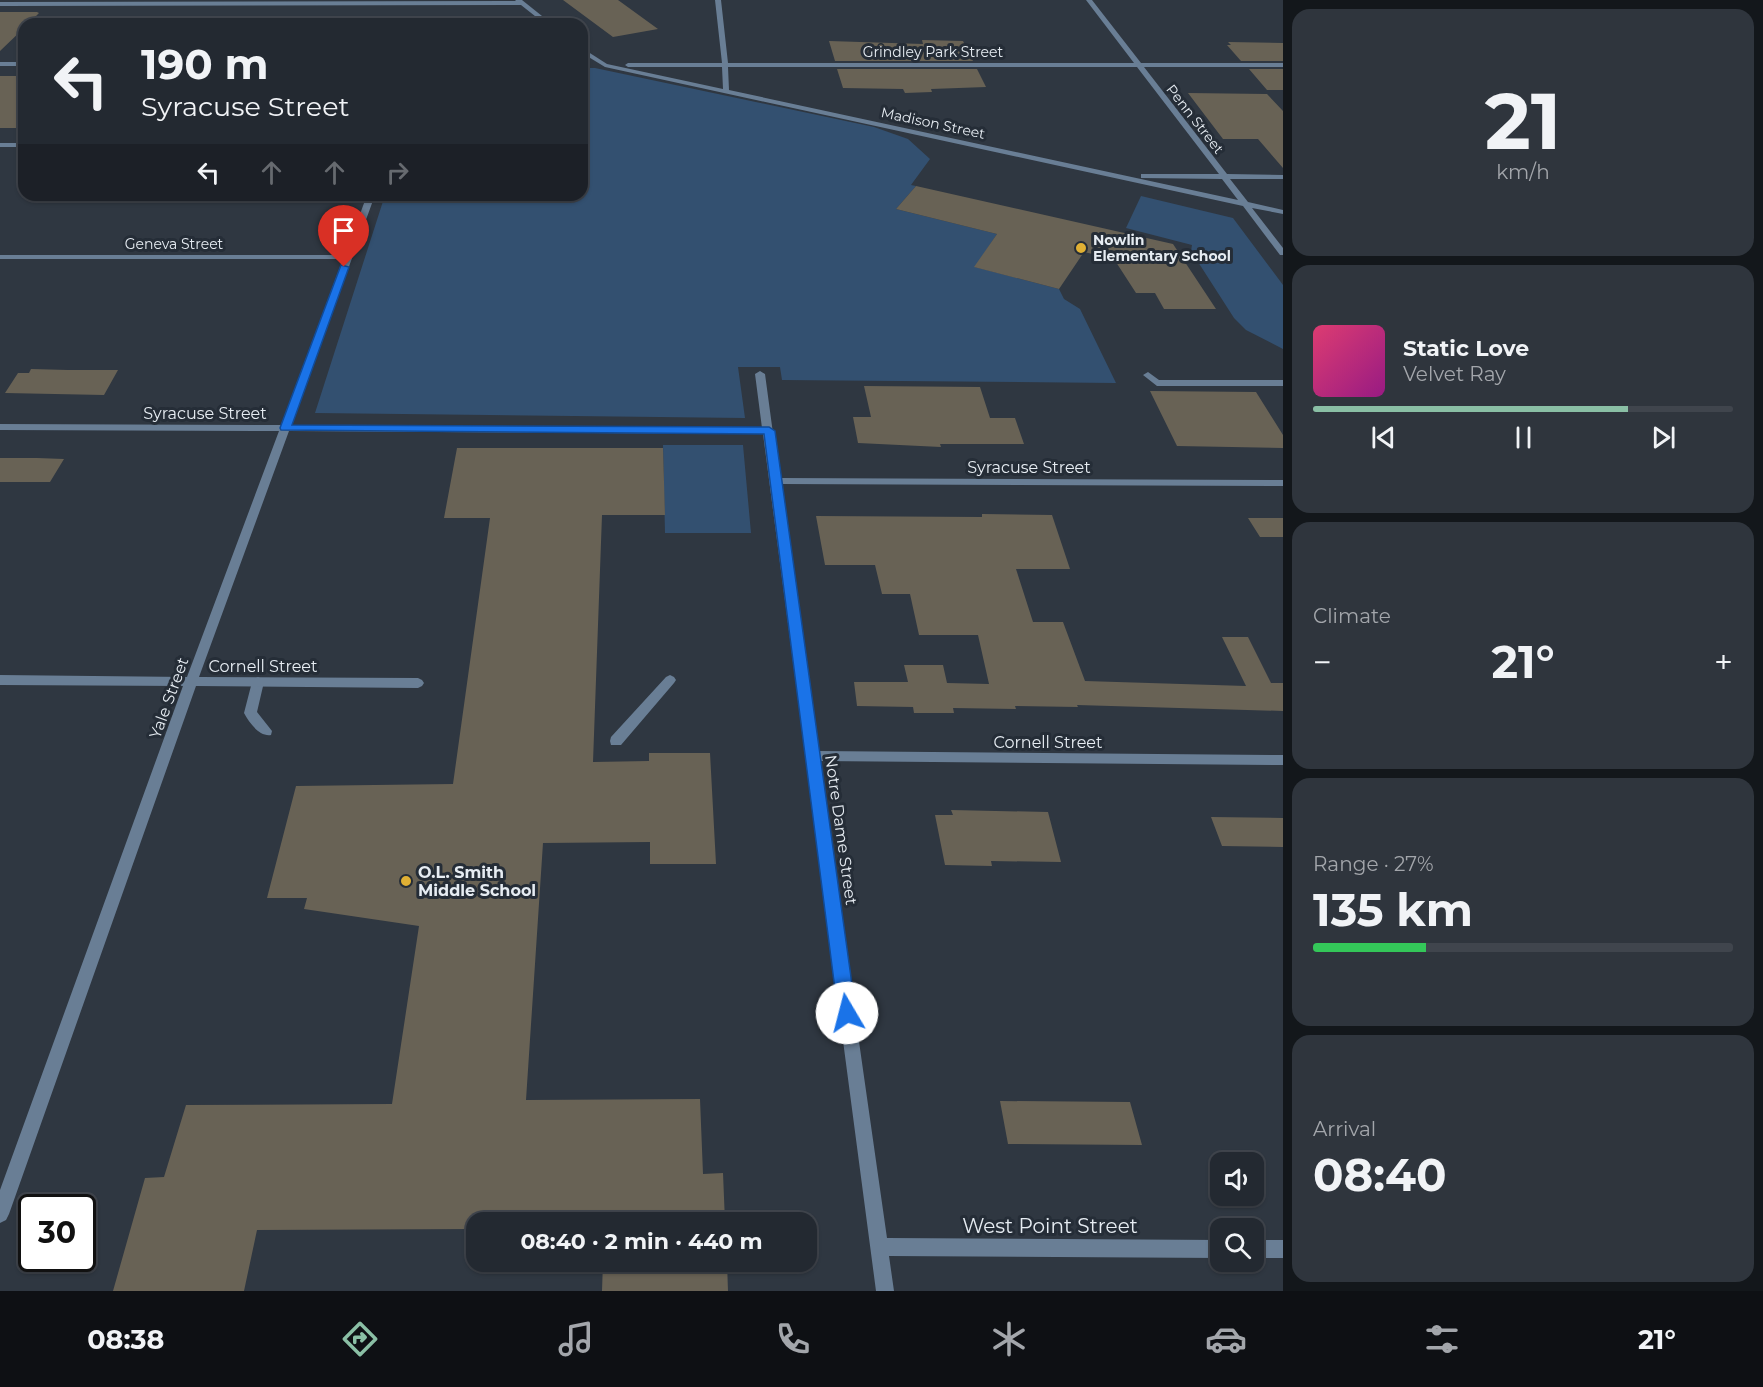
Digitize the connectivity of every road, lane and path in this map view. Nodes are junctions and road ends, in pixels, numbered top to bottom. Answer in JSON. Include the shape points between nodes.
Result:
{"nodes":[{"id":1,"x":717,"y":0,"type":"edge"},
{"id":2,"x":1089,"y":0,"type":"edge"},
{"id":3,"x":520,"y":1,"type":"edge"},
{"id":4,"x":0,"y":4,"type":"edge"},
{"id":5,"x":541,"y":18,"type":"edge"},
{"id":6,"x":588,"y":54,"type":"edge"},
{"id":7,"x":0,"y":64,"type":"edge"},
{"id":8,"x":18,"y":64,"type":"edge"},
{"id":9,"x":593,"y":64,"type":"dead end"},
{"id":10,"x":725,"y":64,"type":"junction"},
{"id":11,"x":605,"y":65,"type":"junction"},
{"id":12,"x":1138,"y":65,"type":"junction"},
{"id":13,"x":1283,"y":65,"type":"edge"},
{"id":14,"x":726,"y":90,"type":"junction"},
{"id":15,"x":0,"y":145,"type":"edge"},
{"id":16,"x":18,"y":145,"type":"edge"},
{"id":17,"x":1116,"y":175,"type":"junction"},
{"id":18,"x":1225,"y":177,"type":"junction"},
{"id":19,"x":1283,"y":177,"type":"edge"},
{"id":20,"x":369,"y":201,"type":"edge"},
{"id":21,"x":1245,"y":204,"type":"junction"},
{"id":22,"x":1283,"y":212,"type":"edge"},
{"id":23,"x":1283,"y":253,"type":"edge"},
{"id":24,"x":0,"y":257,"type":"edge"},
{"id":25,"x":348,"y":257,"type":"junction"},
{"id":26,"x":760,"y":374,"type":"dead end"},
{"id":27,"x":1148,"y":375,"type":"dead end"},
{"id":28,"x":1283,"y":383,"type":"edge"},
{"id":29,"x":0,"y":427,"type":"edge"},
{"id":30,"x":285,"y":428,"type":"junction"},
{"id":31,"x":769,"y":431,"type":"junction"},
{"id":32,"x":776,"y":481,"type":"junction"},
{"id":33,"x":1283,"y":483,"type":"edge"},
{"id":34,"x":0,"y":680,"type":"edge"},
{"id":35,"x":670,"y":680,"type":"dead end"},
{"id":36,"x":191,"y":682,"type":"junction"},
{"id":37,"x":258,"y":682,"type":"junction"},
{"id":38,"x":418,"y":683,"type":"dead end"},
{"id":39,"x":266,"y":731,"type":"dead end"},
{"id":40,"x":616,"y":741,"type":"dead end"},
{"id":41,"x":813,"y":756,"type":"junction"},
{"id":42,"x":1283,"y":760,"type":"edge"},
{"id":43,"x":0,"y":1214,"type":"edge"},
{"id":44,"x":879,"y":1247,"type":"junction"},
{"id":45,"x":1210,"y":1249,"type":"edge"},
{"id":46,"x":1264,"y":1249,"type":"edge"},
{"id":47,"x":1283,"y":1249,"type":"edge"},
{"id":48,"x":885,"y":1291,"type":"edge"}],
"edges":[{"from":1,"to":10,"type":"street"},
{"from":2,"to":12,"type":"street","name":"Penn Street"},
{"from":3,"to":4,"type":"street"},
{"from":3,"to":5,"type":"street"},
{"from":6,"to":11,"type":"street","name":"Madison Street"},
{"from":7,"to":8,"type":"street"},
{"from":9,"to":11,"type":"street","name":"Grindley Park Street"},
{"from":10,"to":11,"type":"street","name":"Grindley Park Street"},
{"from":10,"to":12,"type":"street","name":"Grindley Park Street"},
{"from":10,"to":14,"type":"street"},
{"from":11,"to":14,"type":"street","name":"Madison Street"},
{"from":12,"to":13,"type":"street","name":"Grindley Park Street"},
{"from":12,"to":18,"type":"street","name":"Penn Street"},
{"from":14,"to":17,"type":"street","name":"Madison Street"},
{"from":15,"to":16,"type":"street"},
{"from":17,"to":18,"type":"street"},
{"from":17,"to":21,"type":"street","name":"Madison Street"},
{"from":18,"to":19,"type":"street"},
{"from":18,"to":21,"type":"street","name":"Penn Street"},
{"from":20,"to":25,"type":"street","name":"Yale Street"},
{"from":21,"to":22,"type":"street","name":"Madison Street"},
{"from":21,"to":23,"type":"street","name":"Penn Street"},
{"from":24,"to":25,"type":"street","name":"Geneva Street"},
{"from":25,"to":30,"type":"street","name":"Yale Street"},
{"from":26,"to":31,"type":"street","name":"Notre Dame Street"},
{"from":27,"to":28,"type":"street","via":[[1157,383]]},
{"from":29,"to":30,"type":"street","name":"Syracuse Street"},
{"from":30,"to":31,"type":"street","name":"Syracuse Street"},
{"from":30,"to":36,"type":"street","name":"Yale Street"},
{"from":31,"to":32,"type":"street","name":"Notre Dame Street"},
{"from":32,"to":33,"type":"street","name":"Syracuse Street"},
{"from":32,"to":41,"type":"street","name":"Notre Dame Street"},
{"from":34,"to":36,"type":"street","name":"Cornell Street"},
{"from":35,"to":40,"type":"street"},
{"from":36,"to":37,"type":"street","name":"Cornell Street"},
{"from":36,"to":43,"type":"street","name":"Yale Street"},
{"from":37,"to":38,"type":"street","name":"Cornell Street"},
{"from":37,"to":39,"type":"street","via":[[250,713]]},
{"from":41,"to":42,"type":"street","name":"Cornell Street"},
{"from":41,"to":44,"type":"street","name":"Notre Dame Street"},
{"from":44,"to":45,"type":"street","name":"West Point Street"},
{"from":44,"to":48,"type":"street","name":"Notre Dame Street"},
{"from":46,"to":47,"type":"street"}]}
